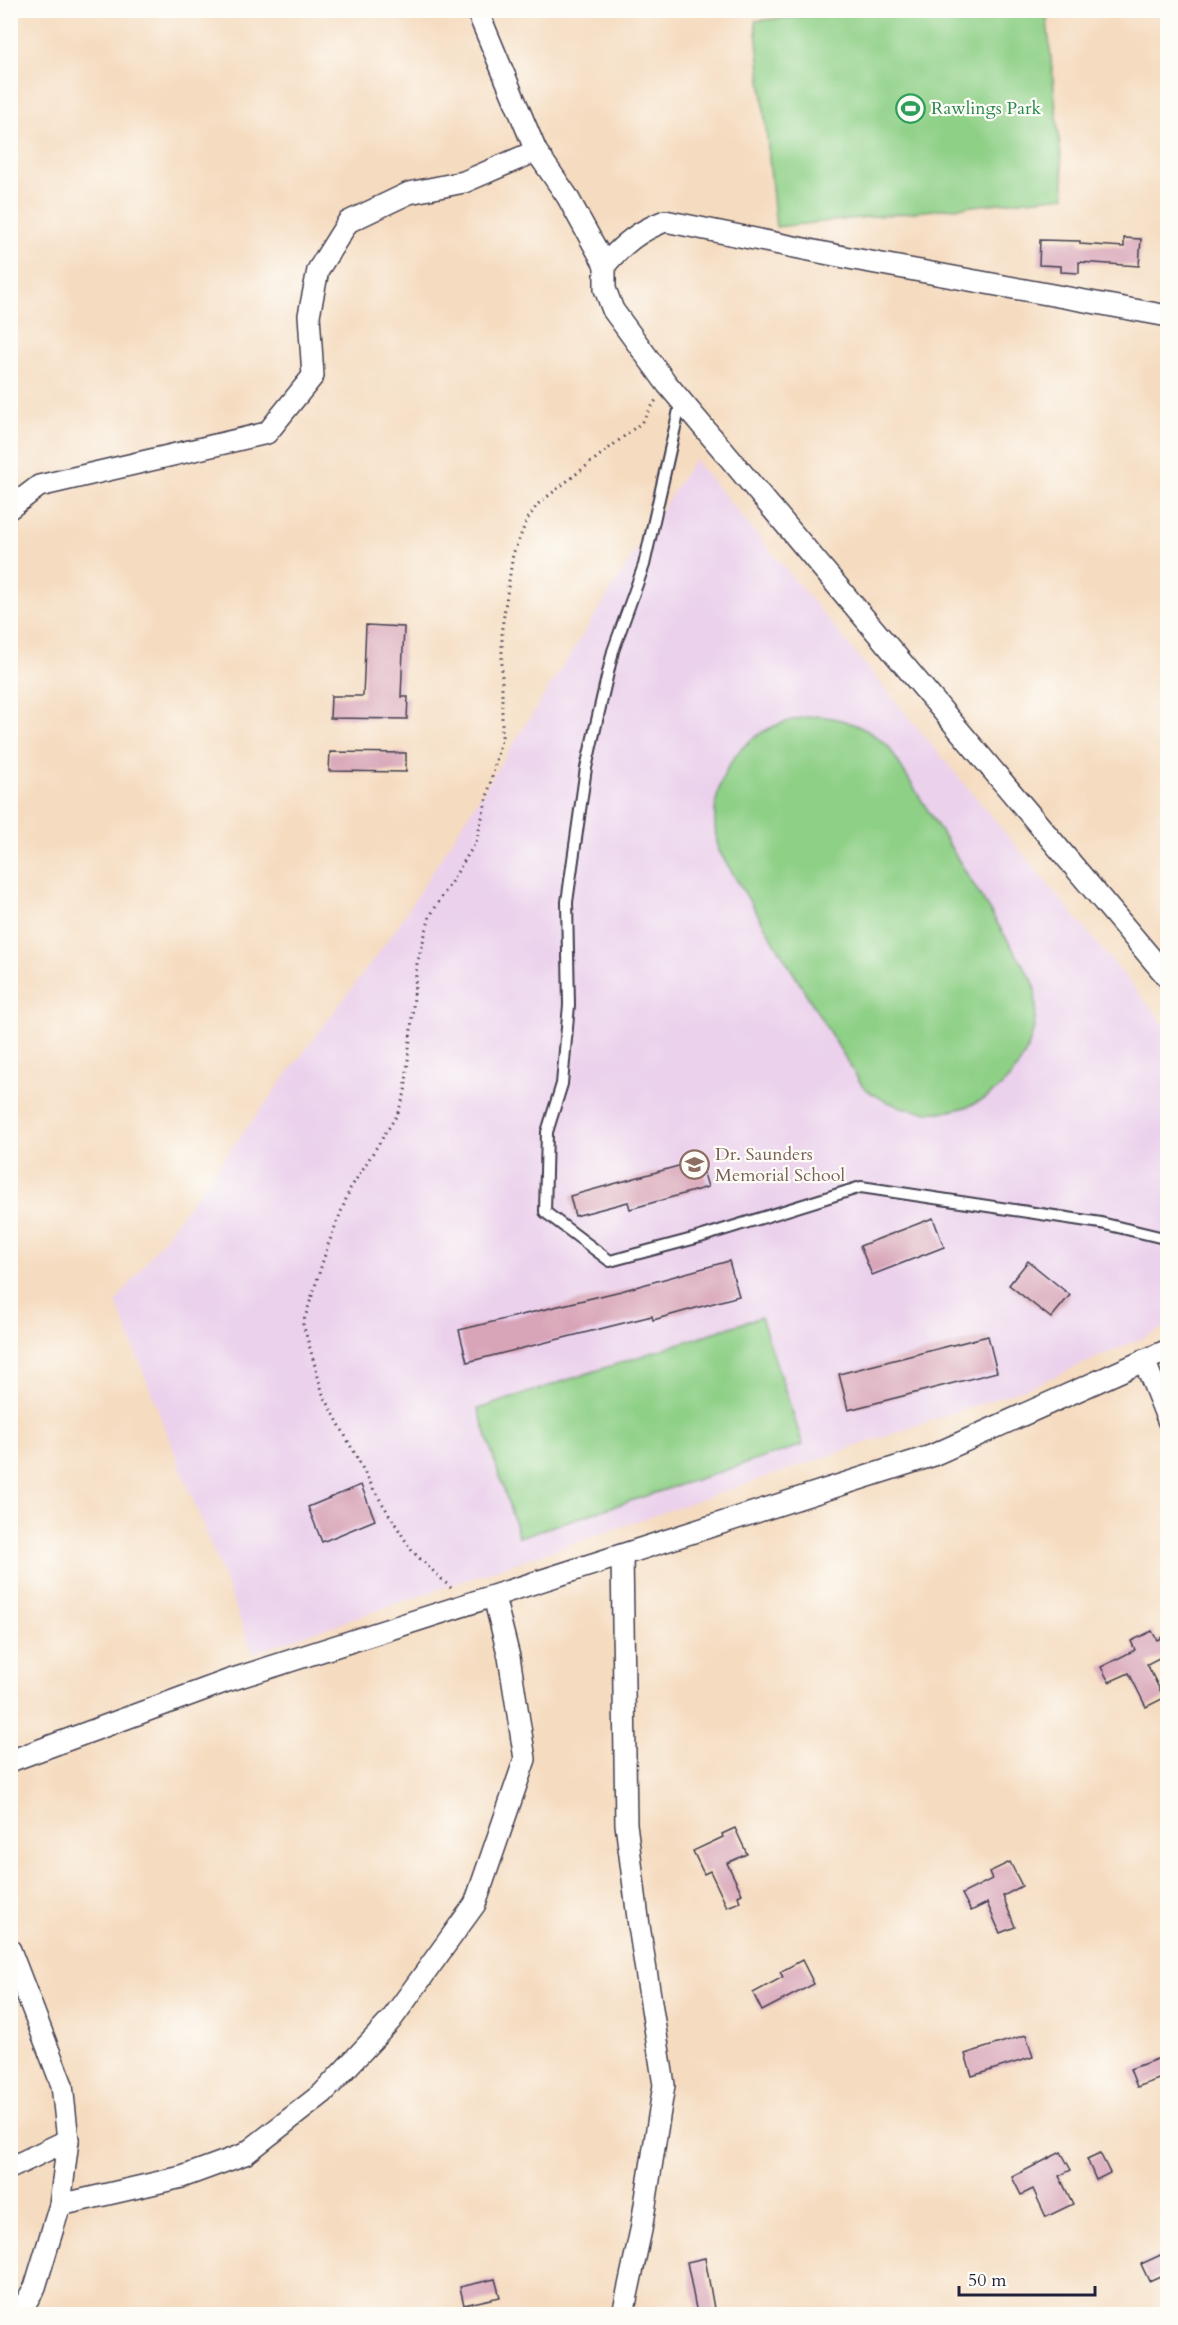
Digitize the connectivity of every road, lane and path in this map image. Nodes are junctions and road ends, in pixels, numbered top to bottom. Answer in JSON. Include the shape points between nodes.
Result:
{"nodes":[{"id":1,"x":477,"y":10,"type":"edge"},
{"id":2,"x":536,"y":151,"type":"junction"},
{"id":3,"x":605,"y":265,"type":"junction"},
{"id":4,"x":1167,"y":316,"type":"edge"},
{"id":5,"x":667,"y":384,"type":"junction"},
{"id":6,"x":681,"y":400,"type":"junction"},
{"id":7,"x":10,"y":508,"type":"edge"},
{"id":8,"x":1167,"y":978,"type":"edge"},
{"id":9,"x":1167,"y":1239,"type":"edge"},
{"id":10,"x":1167,"y":1350,"type":"edge"},
{"id":11,"x":1144,"y":1360,"type":"junction"},
{"id":12,"x":1167,"y":1420,"type":"edge"},
{"id":13,"x":622,"y":1555,"type":"junction"},
{"id":14,"x":494,"y":1597,"type":"junction"},
{"id":15,"x":468,"y":1605,"type":"junction"},
{"id":16,"x":10,"y":1761,"type":"edge"},
{"id":17,"x":10,"y":1950,"type":"edge"},
{"id":18,"x":68,"y":2140,"type":"junction"},
{"id":19,"x":10,"y":2168,"type":"edge"},
{"id":20,"x":60,"y":2205,"type":"junction"},
{"id":21,"x":20,"y":2314,"type":"edge"},
{"id":22,"x":623,"y":2314,"type":"edge"}],
"edges":[{"from":1,"to":2,"type":"street"},
{"from":2,"to":3,"type":"street","via":[[567,196]]},
{"from":2,"to":7,"type":"street","via":[[464,182],[409,193],[348,222],[318,270],[309,315],[313,376],[267,433],[39,486]]},
{"from":3,"to":4,"type":"street","via":[[641,231],[665,221]]},
{"from":3,"to":5,"type":"street","via":[[605,289],[613,310]]},
{"from":5,"to":6,"type":"street"},
{"from":5,"to":15,"type":"path","via":[[641,423],[538,504],[513,554],[502,628],[502,736],[476,842],[430,916],[417,964],[405,1092],[397,1115],[350,1189],[303,1324],[323,1394],[374,1490],[412,1551]]},
{"from":6,"to":8,"type":"street"},
{"from":6,"to":9,"type":"lane","via":[[644,565],[613,651],[586,768],[567,902],[570,1005],[562,1084],[547,1132],[545,1212],[610,1261],[861,1187],[1101,1223]]},
{"from":10,"to":11,"type":"street"},
{"from":11,"to":12,"type":"street"},
{"from":11,"to":13,"type":"street","via":[[931,1456]]},
{"from":13,"to":14,"type":"street"},
{"from":13,"to":22,"type":"street","via":[[626,1824],[664,2085],[642,2230]]},
{"from":14,"to":15,"type":"street"},
{"from":14,"to":20,"type":"street","via":[[509,1658],[525,1759],[475,1904],[390,2020],[323,2093],[245,2154],[182,2176]]},
{"from":15,"to":16,"type":"street","via":[[226,1681]]},
{"from":17,"to":18,"type":"street","via":[[62,2085]]},
{"from":18,"to":19,"type":"street"},
{"from":18,"to":20,"type":"street"},
{"from":20,"to":21,"type":"street","via":[[35,2288]]}]}
